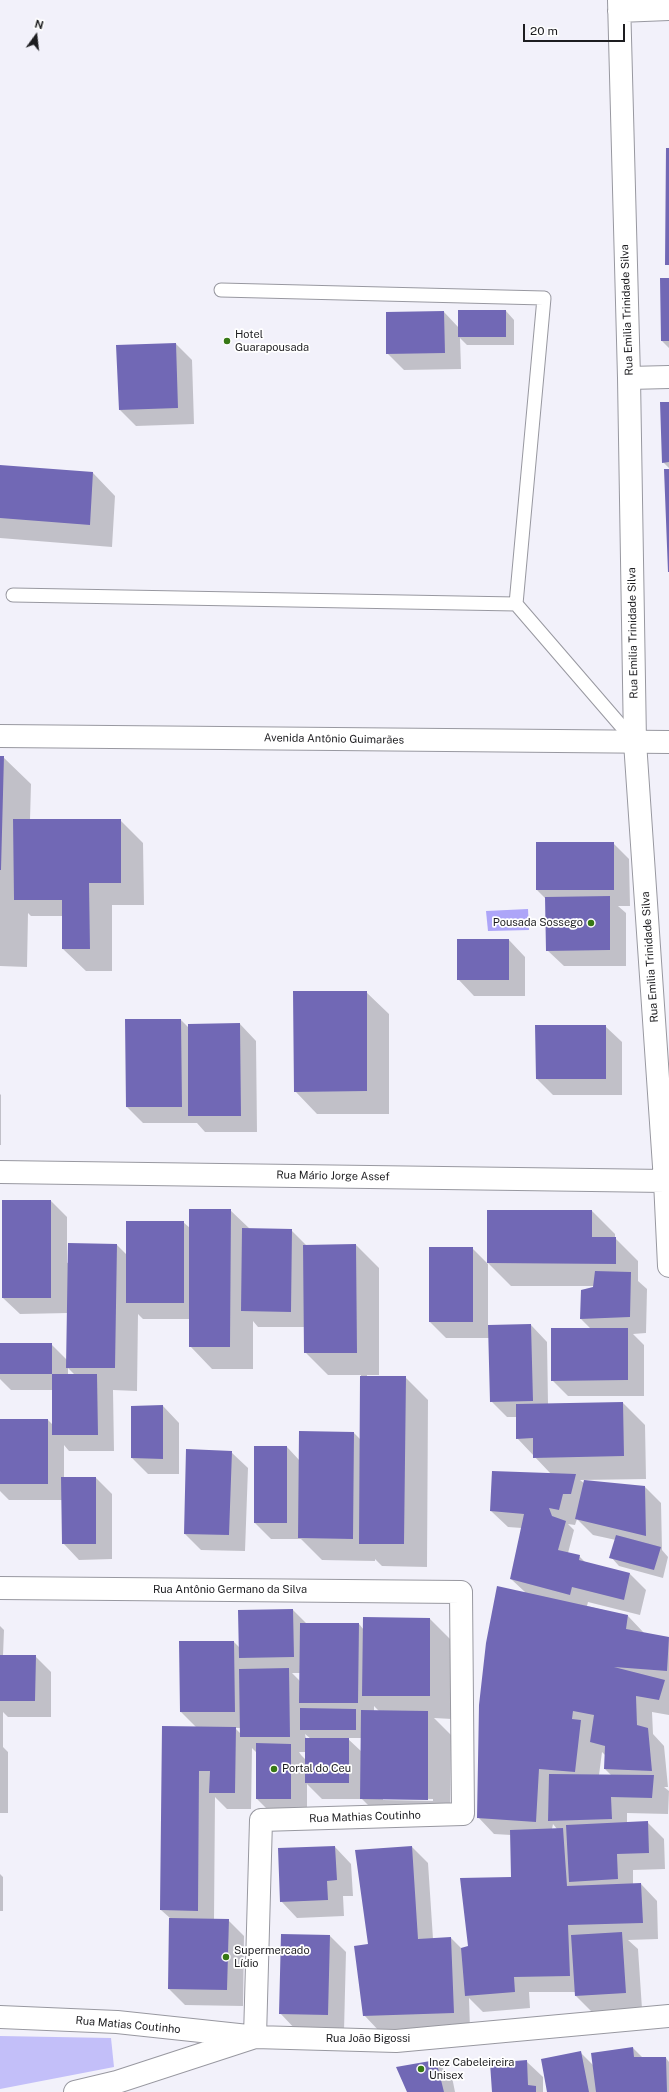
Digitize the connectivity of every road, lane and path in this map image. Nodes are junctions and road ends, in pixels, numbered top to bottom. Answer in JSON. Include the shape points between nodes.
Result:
{"nodes":[{"id":1,"x":619,"y":5,"type":"edge"},
{"id":2,"x":669,"y":9,"type":"edge"},
{"id":3,"x":221,"y":290,"type":"dead end"},
{"id":4,"x":669,"y":377,"type":"edge"},
{"id":5,"x":629,"y":378,"type":"junction"},
{"id":6,"x":13,"y":595,"type":"dead end"},
{"id":7,"x":516,"y":604,"type":"junction"},
{"id":8,"x":0,"y":736,"type":"edge"},
{"id":9,"x":635,"y":742,"type":"junction"},
{"id":10,"x":669,"y":742,"type":"edge"},
{"id":11,"x":0,"y":1172,"type":"edge"},
{"id":12,"x":665,"y":1181,"type":"junction"},
{"id":13,"x":669,"y":1266,"type":"edge"},
{"id":14,"x":0,"y":1588,"type":"edge"},
{"id":15,"x":460,"y":1592,"type":"joint"},
{"id":16,"x":669,"y":2016,"type":"edge"},
{"id":17,"x":0,"y":2017,"type":"edge"},
{"id":18,"x":255,"y":2037,"type":"junction"},
{"id":19,"x":75,"y":2092,"type":"edge"}],
"edges":[{"from":1,"to":2,"type":"street"},
{"from":1,"to":5,"type":"street","name":"Rua Emilia Trinidade Silva"},
{"from":3,"to":7,"type":"lane","via":[[544,298]]},
{"from":4,"to":5,"type":"street"},
{"from":5,"to":9,"type":"street","name":"Rua Emilia Trinidade Silva"},
{"from":6,"to":7,"type":"lane"},
{"from":7,"to":9,"type":"lane"},
{"from":8,"to":9,"type":"street","name":"Avenida Antônio Guimarães"},
{"from":9,"to":10,"type":"street","name":"Avenida Antônio Guimarães"},
{"from":9,"to":12,"type":"street","name":"Rua Emilia Trinidade Silva"},
{"from":11,"to":12,"type":"street","name":"Rua Mário Jorge Assef"},
{"from":12,"to":13,"type":"street","name":"Rua Emilia Trinidade Silva"},
{"from":14,"to":15,"type":"street","name":"Rua Antônio Germano da Silva"},
{"from":15,"to":18,"type":"street","name":"Rua Mathias Coutinho","via":[[463,1814],[261,1820]]},
{"from":16,"to":18,"type":"street","name":"Rua João Bigossi","via":[[396,2040]]},
{"from":17,"to":18,"type":"street","name":"Rua Matias Coutinho","via":[[117,2022]]},
{"from":18,"to":19,"type":"street","name":"Rua João Bigossi","via":[[117,2082]]}]}
